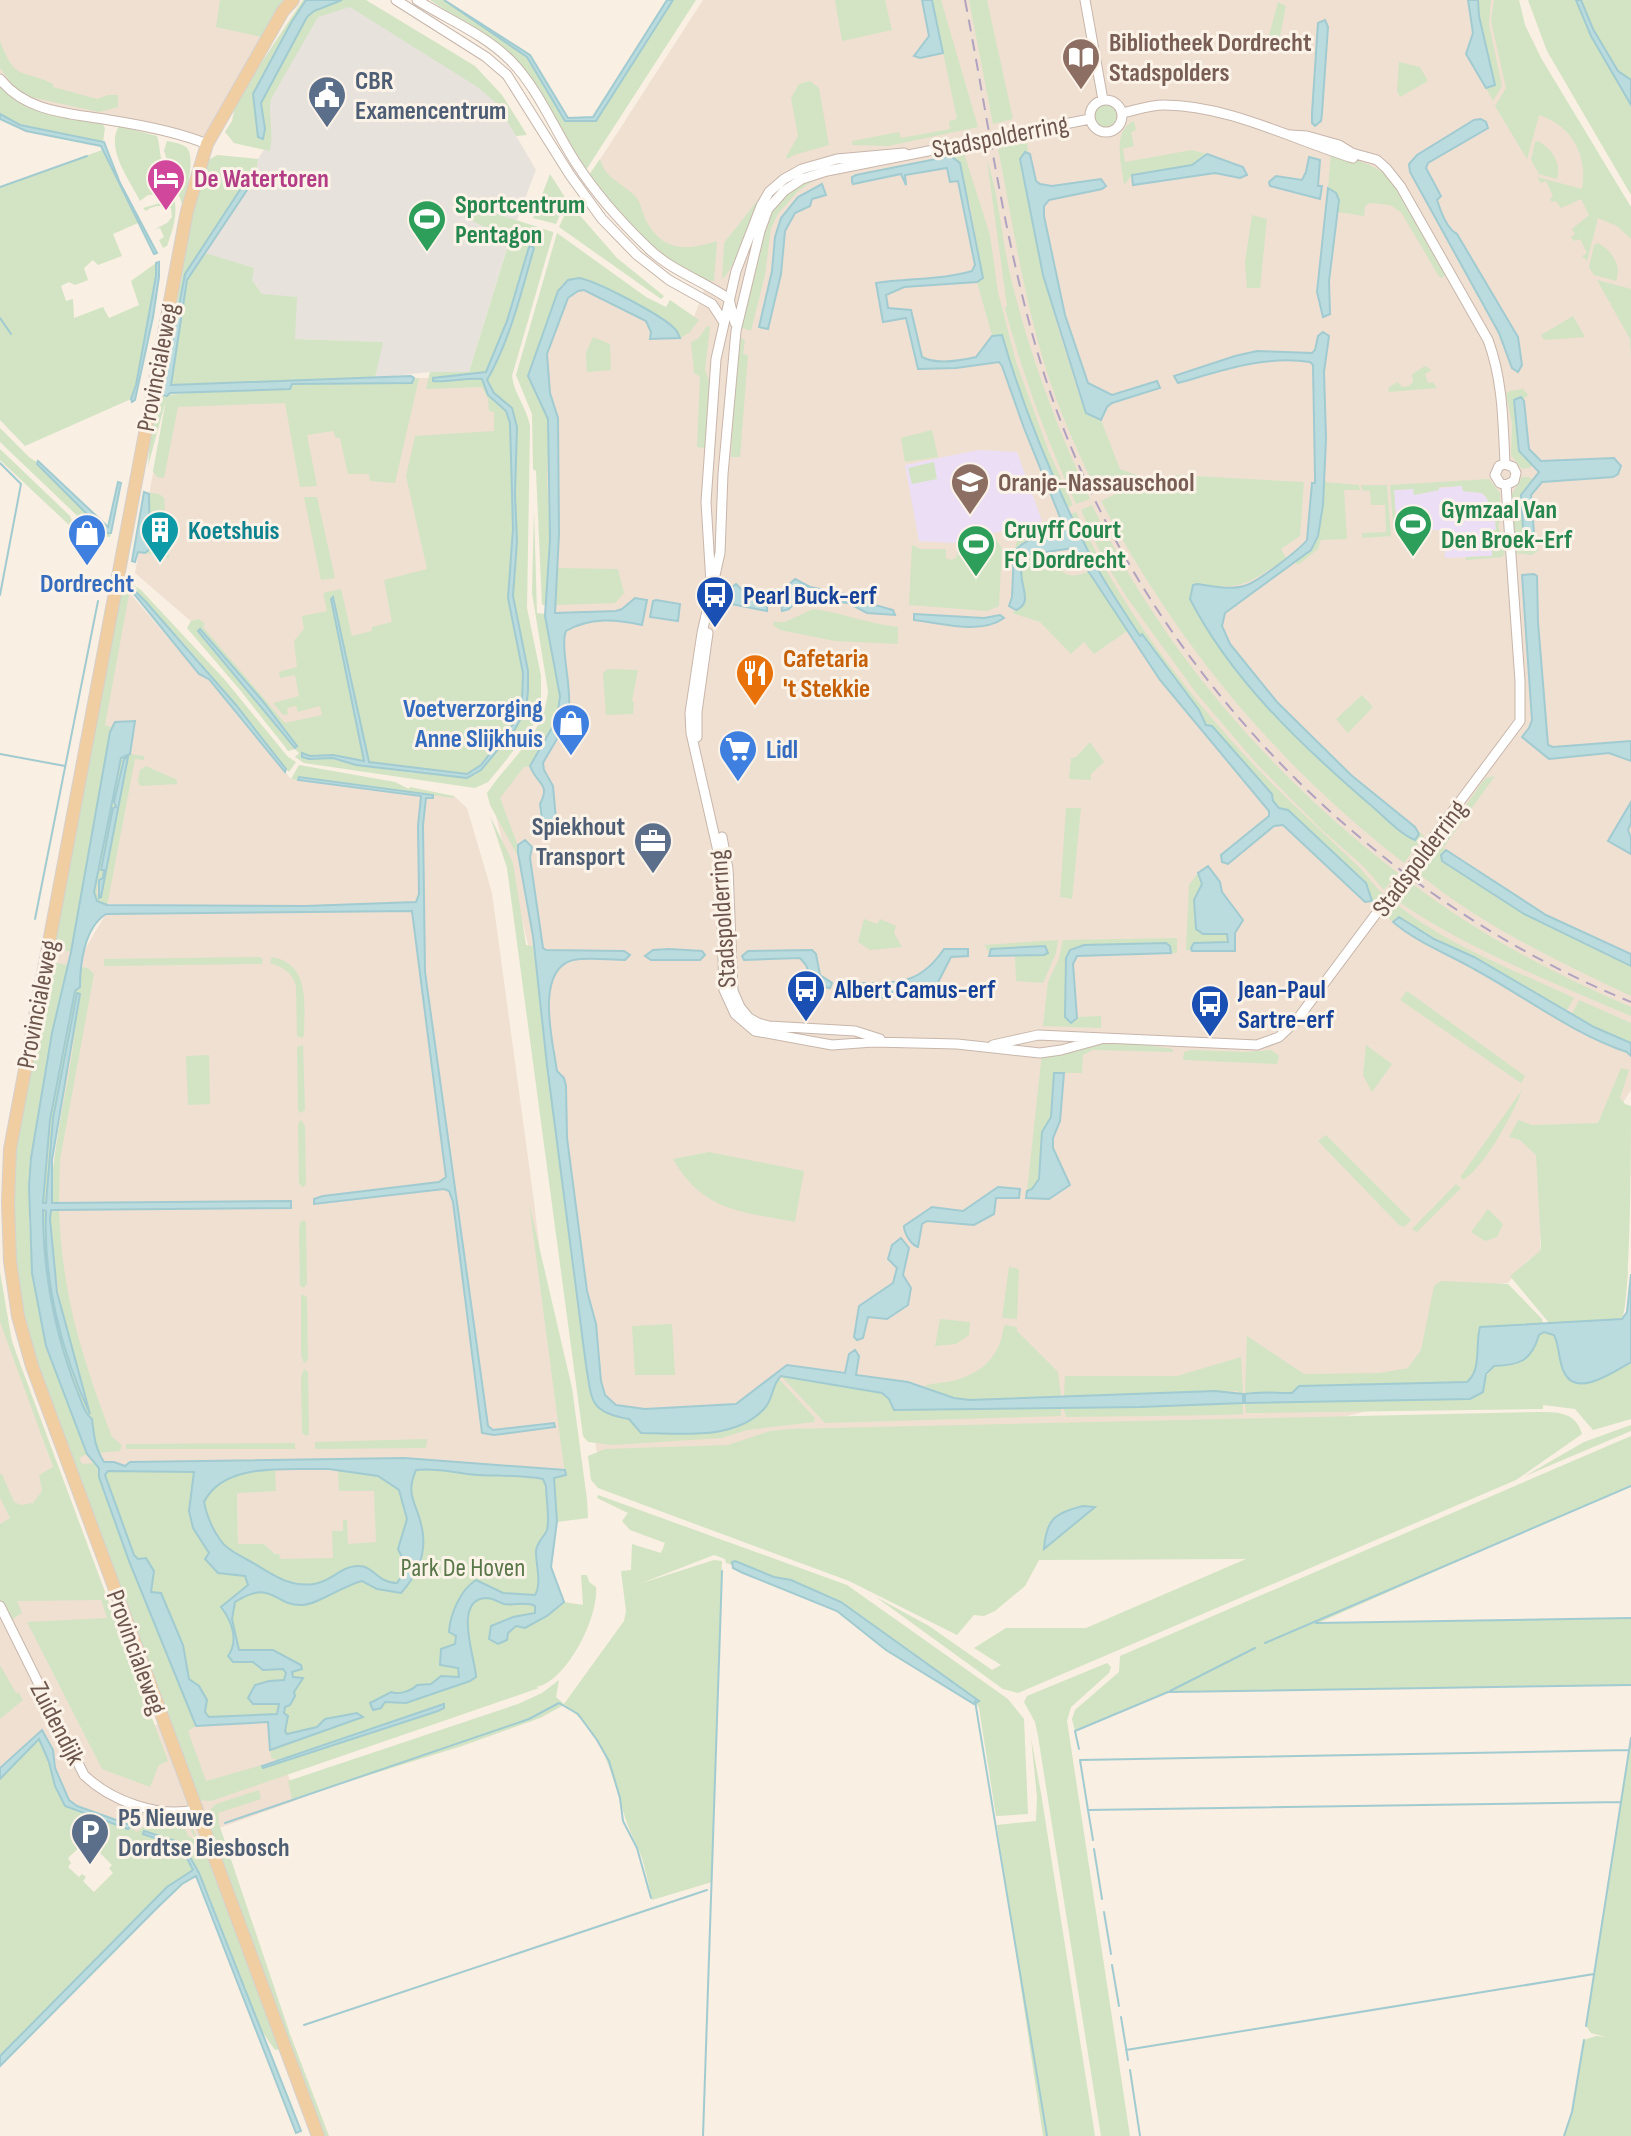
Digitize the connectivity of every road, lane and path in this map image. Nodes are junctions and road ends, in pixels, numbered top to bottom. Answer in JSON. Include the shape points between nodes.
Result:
{"nodes":[{"id":1,"x":293,"y":0,"type":"edge"},
{"id":2,"x":396,"y":0,"type":"edge"},
{"id":3,"x":417,"y":0,"type":"edge"},
{"id":4,"x":1082,"y":0,"type":"edge"},
{"id":5,"x":0,"y":79,"type":"edge"},
{"id":6,"x":1103,"y":100,"type":"junction"},
{"id":7,"x":1122,"y":113,"type":"junction"},
{"id":8,"x":1090,"y":119,"type":"junction"},
{"id":9,"x":207,"y":144,"type":"junction"},
{"id":10,"x":909,"y":153,"type":"junction"},
{"id":11,"x":736,"y":271,"type":"junction"},
{"id":12,"x":709,"y":287,"type":"junction"},
{"id":13,"x":745,"y":296,"type":"junction"},
{"id":14,"x":705,"y":301,"type":"junction"},
{"id":15,"x":730,"y":302,"type":"junction"},
{"id":16,"x":723,"y":321,"type":"junction"},
{"id":17,"x":736,"y":331,"type":"junction"},
{"id":18,"x":712,"y":586,"type":"junction"},
{"id":19,"x":707,"y":619,"type":"junction"},
{"id":20,"x":1101,"y":1039,"type":"junction"},
{"id":21,"x":887,"y":1042,"type":"junction"},
{"id":22,"x":986,"y":1047,"type":"junction"},
{"id":23,"x":0,"y":1606,"type":"edge"},
{"id":24,"x":195,"y":1810,"type":"junction"},
{"id":25,"x":318,"y":2136,"type":"edge"}],
"edges":[{"from":1,"to":9,"type":"main road","name":"Provincialeweg"},
{"from":2,"to":14,"type":"street","via":[[507,75],[602,219],[637,255]]},
{"from":3,"to":12,"type":"street","via":[[509,59],[603,201],[668,266]]},
{"from":4,"to":6,"type":"street"},
{"from":5,"to":9,"type":"street","via":[[26,101],[48,110]]},
{"from":6,"to":7,"type":"street","via":[[1115,102]]},
{"from":6,"to":8,"type":"street","via":[[1093,106]]},
{"from":7,"to":8,"type":"street","via":[[1119,125],[1109,132],[1096,129]]},
{"from":7,"to":20,"type":"street","name":"Stadspolderring","via":[[1166,105],[1196,109],[1339,145],[1377,160],[1401,187],[1488,340],[1500,384],[1505,464],[1516,473],[1506,485],[1522,708],[1517,727],[1279,1037],[1257,1045]]},
{"from":8,"to":10,"type":"street","name":"Stadspolderring"},
{"from":9,"to":24,"type":"main road","name":"Provincialeweg","via":[[187,211],[135,481],[10,1149],[8,1202],[18,1316],[35,1376]]},
{"from":10,"to":11,"type":"street","name":"Stadspolderring","via":[[837,159],[784,179],[761,206]]},
{"from":10,"to":13,"type":"street","name":"Stadspolderring","via":[[815,175],[784,191],[768,209]]},
{"from":11,"to":12,"type":"street","via":[[727,284]]},
{"from":11,"to":15,"type":"street","name":"Stadspolderring"},
{"from":12,"to":15,"type":"street"},
{"from":13,"to":15,"type":"street"},
{"from":13,"to":17,"type":"street","name":"Stadspolderring"},
{"from":14,"to":15,"type":"street"},
{"from":14,"to":16,"type":"street"},
{"from":15,"to":16,"type":"street","name":"Stadspolderring"},
{"from":15,"to":17,"type":"street"},
{"from":16,"to":18,"type":"street","name":"Stadspolderring","via":[[707,475]]},
{"from":17,"to":18,"type":"street","name":"Stadspolderring","via":[[720,553]]},
{"from":18,"to":19,"type":"street","name":"Stadspolderring"},
{"from":19,"to":21,"type":"street","name":"Stadspolderring","via":[[697,728],[728,863],[733,991],[749,1018],[758,1023],[855,1031]]},
{"from":19,"to":21,"type":"street","name":"Stadspolderring","via":[[690,724],[720,860],[722,967],[728,1000],[745,1024],[769,1035],[832,1045]]},
{"from":20,"to":22,"type":"street","name":"Stadspolderring","via":[[1038,1035]]},
{"from":20,"to":22,"type":"street","name":"Stadspolderring","via":[[1040,1053]]},
{"from":21,"to":22,"type":"street","name":"Stadspolderring"},
{"from":23,"to":24,"type":"street","name":"Zuidendijk","via":[[84,1775],[103,1790],[157,1812]]},
{"from":24,"to":25,"type":"main road","name":"Provincialeweg"}]}
